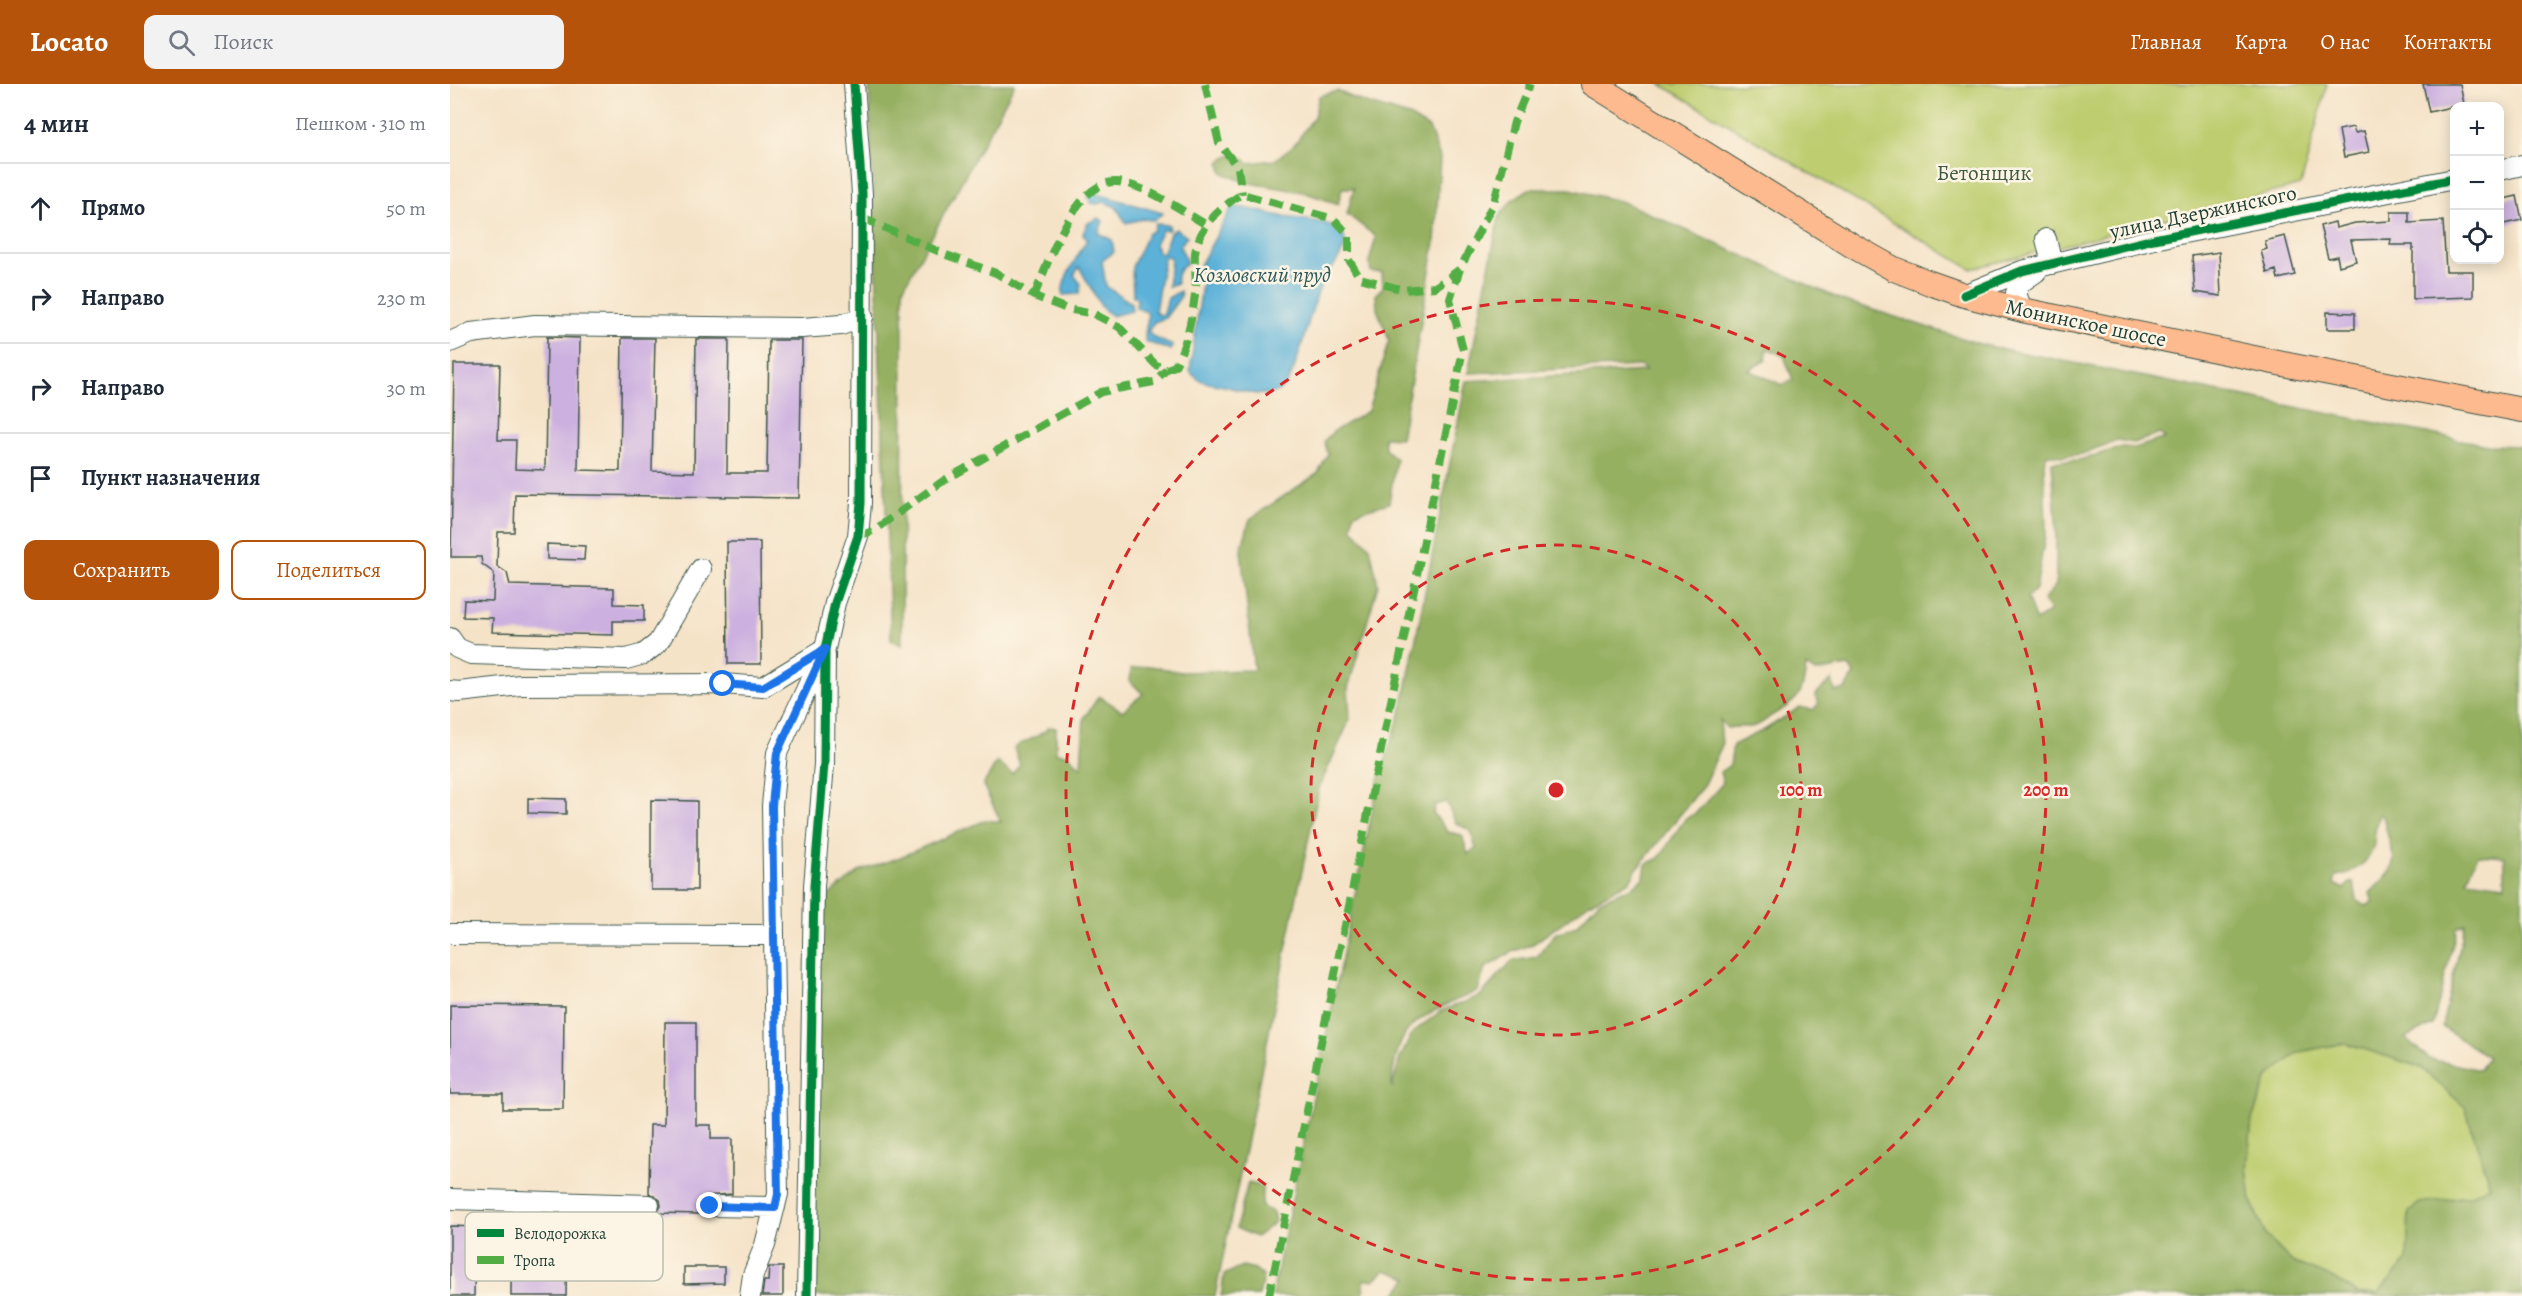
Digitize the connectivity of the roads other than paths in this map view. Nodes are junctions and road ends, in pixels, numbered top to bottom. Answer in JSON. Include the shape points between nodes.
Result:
{"nodes":[{"id":1,"x":854,"y":84,"type":"edge"},
{"id":2,"x":1593,"y":84,"type":"edge"},
{"id":3,"x":2522,"y":165,"type":"edge"},
{"id":4,"x":2504,"y":169,"type":"edge"},
{"id":5,"x":2450,"y":179,"type":"edge"},
{"id":6,"x":2046,"y":239,"type":"dead end"},
{"id":7,"x":2050,"y":264,"type":"junction"},
{"id":8,"x":1964,"y":295,"type":"junction"},
{"id":9,"x":2022,"y":310,"type":"junction"},
{"id":10,"x":862,"y":317,"type":"junction"},
{"id":11,"x":450,"y":342,"type":"edge"},
{"id":12,"x":2522,"y":410,"type":"edge"},
{"id":13,"x":701,"y":569,"type":"dead end"},
{"id":14,"x":450,"y":638,"type":"edge"},
{"id":15,"x":825,"y":649,"type":"junction"},
{"id":16,"x":450,"y":691,"type":"edge"},
{"id":17,"x":450,"y":934,"type":"edge"},
{"id":18,"x":774,"y":935,"type":"junction"},
{"id":19,"x":450,"y":1199,"type":"edge"},
{"id":20,"x":649,"y":1205,"type":"dead end"},
{"id":21,"x":710,"y":1206,"type":"dead end"},
{"id":22,"x":775,"y":1208,"type":"junction"},
{"id":23,"x":750,"y":1296,"type":"edge"},
{"id":24,"x":807,"y":1296,"type":"edge"}],
"edges":[{"from":1,"to":10,"type":"street","via":[[862,194]]},
{"from":2,"to":8,"type":"main road","name":"Монинское шоссе","via":[[1853,246],[1894,268]]},
{"from":3,"to":4,"type":"street"},
{"from":5,"to":7,"type":"street","name":"улица Дзержинского"},
{"from":6,"to":7,"type":"street"},
{"from":7,"to":8,"type":"street","name":"улица Дзержинского"},
{"from":7,"to":9,"type":"street","via":[[2020,283],[2016,293]]},
{"from":8,"to":9,"type":"main road","name":"Монинское шоссе"},
{"from":9,"to":12,"type":"main road","name":"Монинское шоссе"},
{"from":10,"to":11,"type":"street","via":[[841,325],[802,328],[535,325],[471,333]]},
{"from":10,"to":15,"type":"street","via":[[858,536]]},
{"from":13,"to":14,"type":"street","via":[[658,643],[644,654],[626,659],[471,654],[457,648]]},
{"from":15,"to":16,"type":"street","via":[[763,687],[532,685]]},
{"from":15,"to":18,"type":"street","via":[[777,753],[772,806]]},
{"from":15,"to":24,"type":"street","via":[[824,764],[814,886]]},
{"from":17,"to":18,"type":"street"},
{"from":18,"to":22,"type":"street","via":[[778,1194]]},
{"from":19,"to":20,"type":"street"},
{"from":21,"to":22,"type":"street"},
{"from":22,"to":23,"type":"street"}]}
